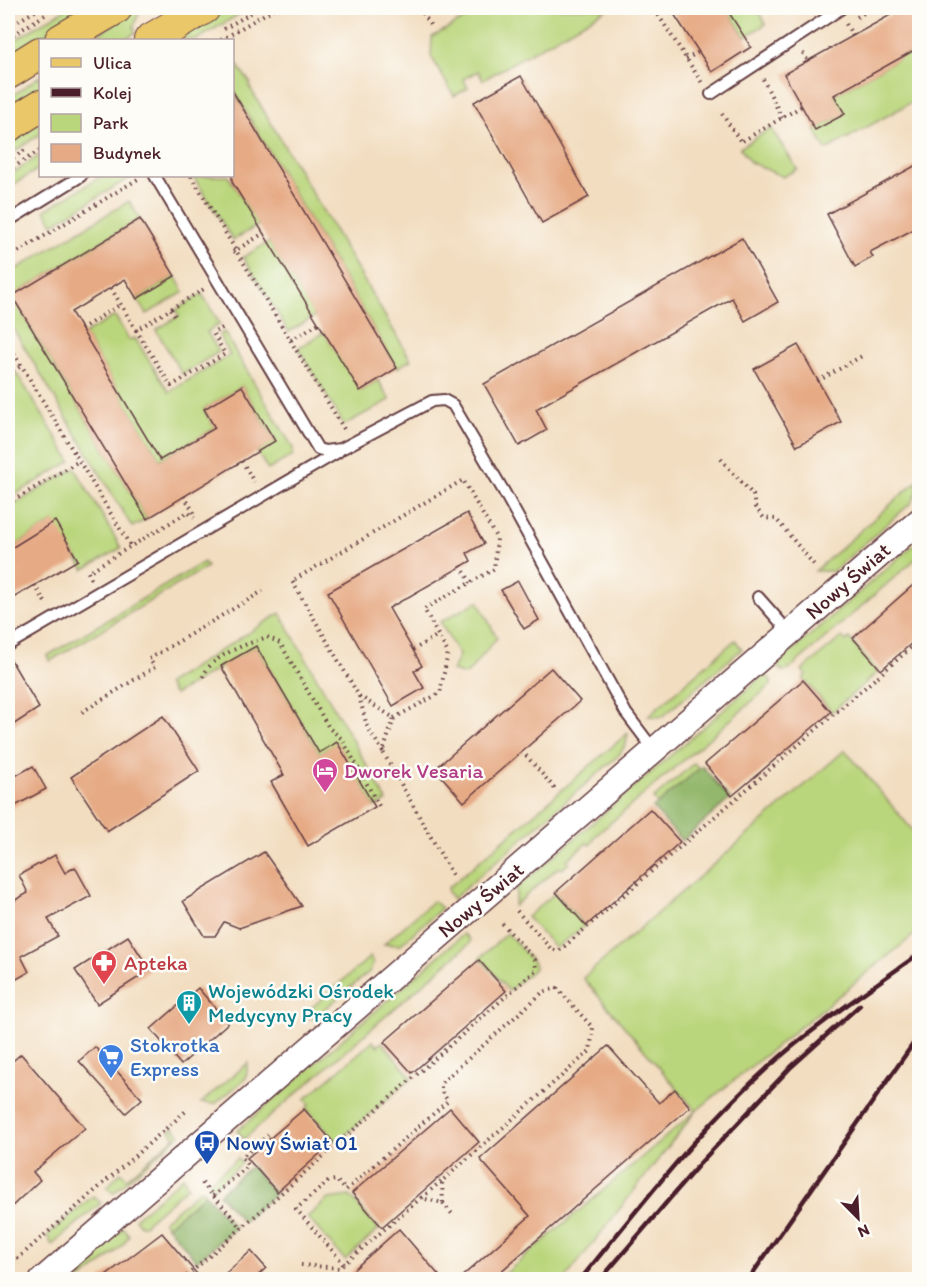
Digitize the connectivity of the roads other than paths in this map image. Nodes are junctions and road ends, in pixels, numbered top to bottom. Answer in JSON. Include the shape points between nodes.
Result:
{"nodes":[{"id":1,"x":116,"y":8,"type":"edge"},
{"id":2,"x":843,"y":8,"type":"edge"},
{"id":3,"x":213,"y":19,"type":"edge"},
{"id":4,"x":63,"y":39,"type":"edge"},
{"id":5,"x":153,"y":39,"type":"edge"},
{"id":6,"x":39,"y":54,"type":"edge"},
{"id":7,"x":8,"y":73,"type":"edge"},
{"id":8,"x":707,"y":90,"type":"road end"},
{"id":9,"x":39,"y":107,"type":"edge"},
{"id":10,"x":8,"y":126,"type":"edge"},
{"id":11,"x":79,"y":177,"type":"edge"},
{"id":12,"x":156,"y":177,"type":"edge"},
{"id":13,"x":8,"y":221,"type":"edge"},
{"id":14,"x":348,"y":446,"type":"junction"},
{"id":15,"x":920,"y":520,"type":"edge"},
{"id":16,"x":758,"y":597,"type":"dead end"},
{"id":17,"x":789,"y":632,"type":"junction"},
{"id":18,"x":8,"y":645,"type":"edge"},
{"id":19,"x":654,"y":750,"type":"junction"},
{"id":20,"x":42,"y":1280,"type":"edge"}],
"edges":[{"from":1,"to":4,"type":"main road"},
{"from":2,"to":8,"type":"lane"},
{"from":3,"to":5,"type":"main road"},
{"from":6,"to":7,"type":"main road"},
{"from":9,"to":10,"type":"main road"},
{"from":11,"to":13,"type":"lane"},
{"from":12,"to":14,"type":"lane","via":[[318,449],[333,451]]},
{"from":14,"to":18,"type":"lane"},
{"from":14,"to":19,"type":"lane","via":[[432,401],[444,400],[453,405],[626,713]]},
{"from":15,"to":17,"type":"street","name":"Nowy Świat"},
{"from":16,"to":17,"type":"lane"},
{"from":17,"to":19,"type":"street","name":"Nowy Świat"},
{"from":19,"to":20,"type":"street","name":"Nowy Świat"}]}
